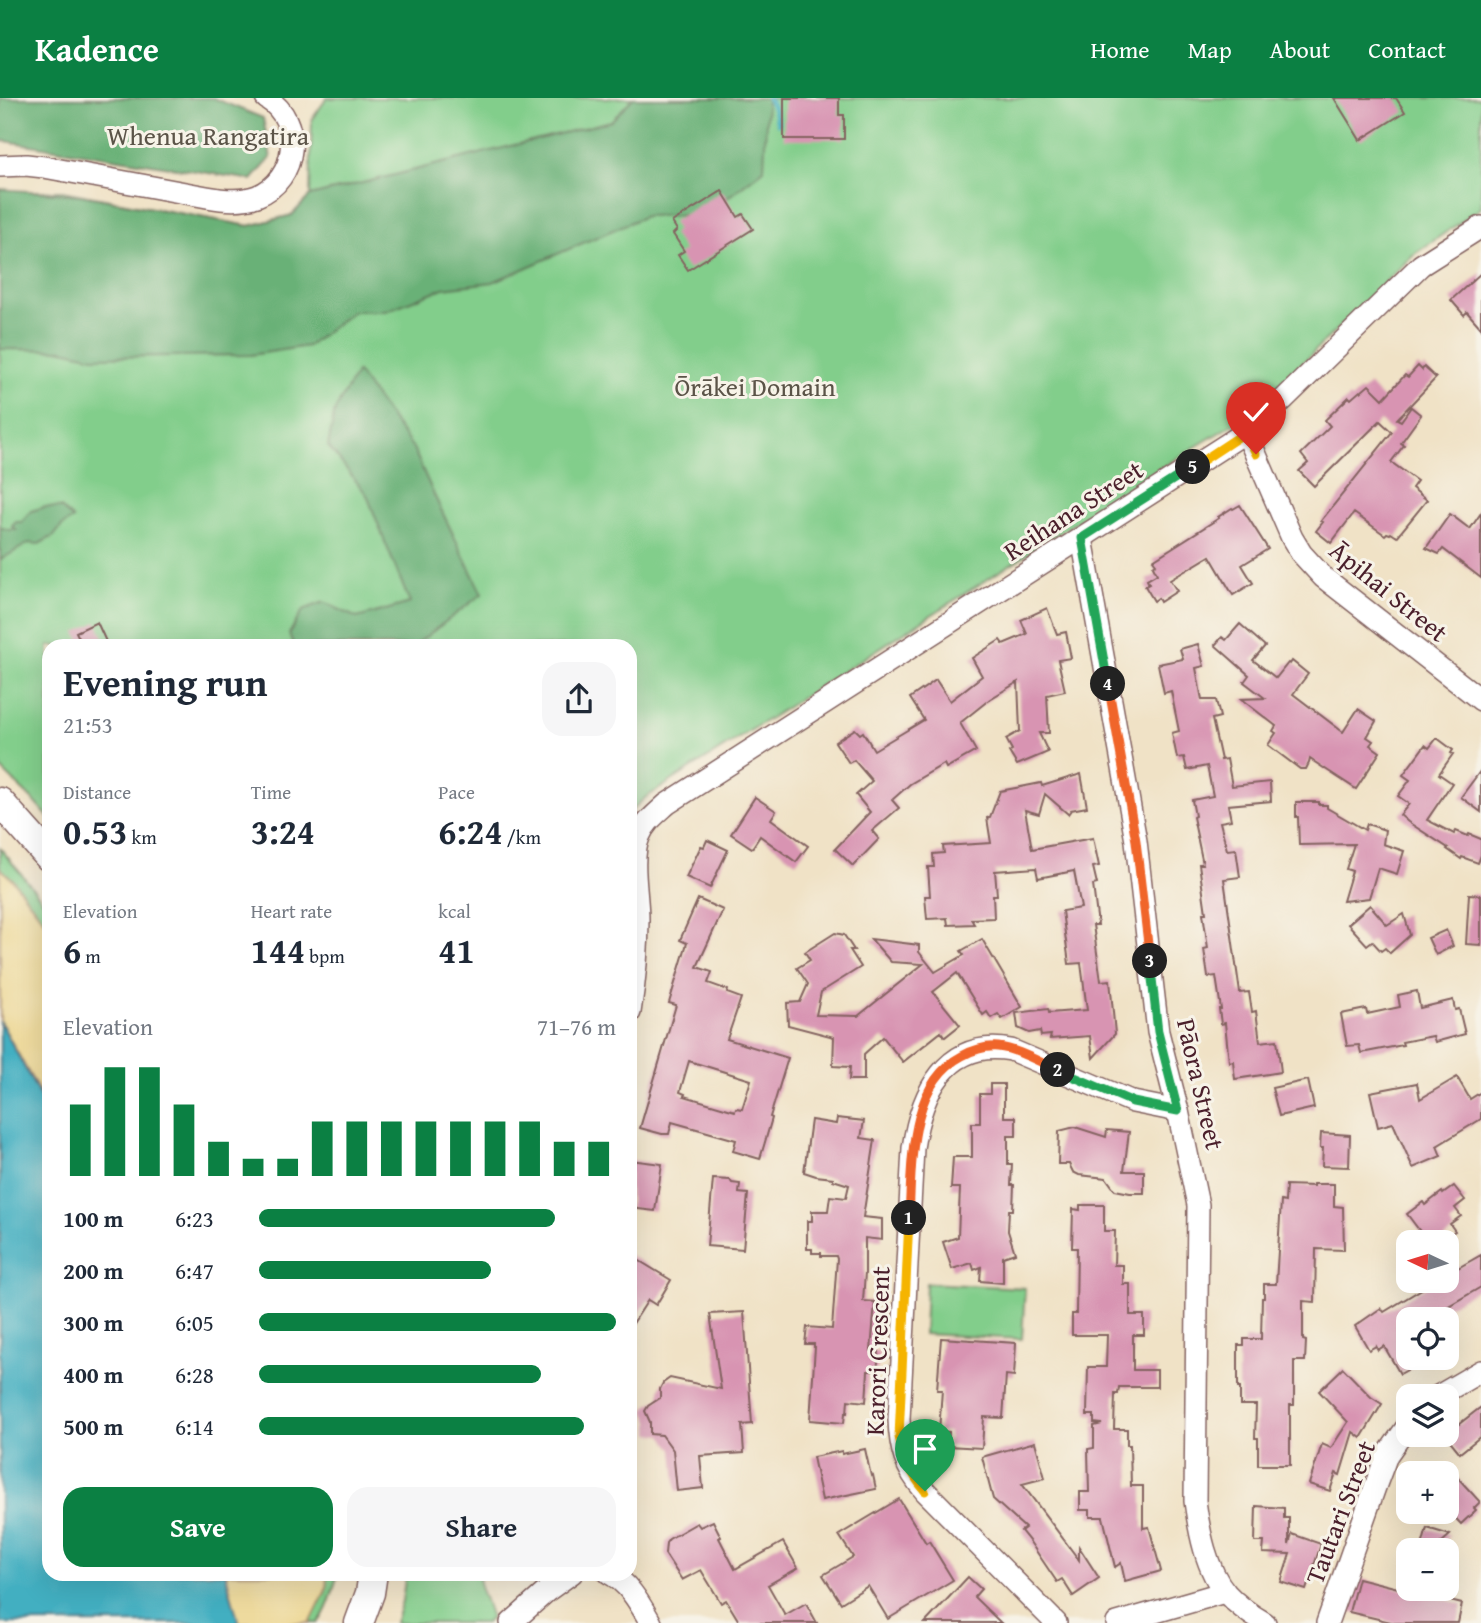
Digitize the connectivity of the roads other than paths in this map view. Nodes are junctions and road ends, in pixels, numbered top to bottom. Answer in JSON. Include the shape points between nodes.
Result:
{"nodes":[{"id":1,"x":266,"y":98,"type":"edge"},
{"id":2,"x":0,"y":166,"type":"edge"},
{"id":3,"x":1481,"y":227,"type":"edge"},
{"id":4,"x":1246,"y":432,"type":"junction"},
{"id":5,"x":1082,"y":538,"type":"junction"},
{"id":6,"x":1481,"y":700,"type":"edge"},
{"id":7,"x":0,"y":802,"type":"edge"},
{"id":8,"x":637,"y":840,"type":"edge"},
{"id":9,"x":42,"y":849,"type":"edge"},
{"id":10,"x":637,"y":887,"type":"edge"},
{"id":11,"x":637,"y":946,"type":"edge"},
{"id":12,"x":1178,"y":1111,"type":"junction"},
{"id":13,"x":1481,"y":1371,"type":"edge"},
{"id":14,"x":1459,"y":1384,"type":"edge"},
{"id":15,"x":1396,"y":1442,"type":"edge"},
{"id":16,"x":372,"y":1581,"type":"edge"},
{"id":17,"x":561,"y":1581,"type":"edge"},
{"id":18,"x":622,"y":1581,"type":"edge"},
{"id":19,"x":1225,"y":1592,"type":"junction"},
{"id":20,"x":359,"y":1623,"type":"edge"},
{"id":21,"x":511,"y":1623,"type":"edge"},
{"id":22,"x":651,"y":1623,"type":"edge"},
{"id":23,"x":1056,"y":1623,"type":"edge"},
{"id":24,"x":1117,"y":1623,"type":"edge"},
{"id":25,"x":1265,"y":1623,"type":"edge"},
{"id":26,"x":1328,"y":1623,"type":"edge"}],
"edges":[{"from":1,"to":2,"type":"street","via":[[288,122],[292,149],[280,180],[250,198],[207,197],[44,167]]},
{"from":3,"to":4,"type":"street","name":"Reihana Street","via":[[1421,265]]},
{"from":4,"to":5,"type":"street","name":"Reihana Street"},
{"from":4,"to":6,"type":"street","name":"Āpihai Street","via":[[1292,538],[1312,566]]},
{"from":5,"to":8,"type":"street","name":"Reihana Street","via":[[667,804]]},
{"from":5,"to":12,"type":"street","name":"Pāora Street","via":[[1136,841],[1158,1032]]},
{"from":7,"to":9,"type":"main road"},
{"from":10,"to":11,"type":"street","name":"Reihana Street"},
{"from":12,"to":19,"type":"street","name":"Pāora Street","via":[[1198,1205],[1195,1501],[1200,1537]]},
{"from":12,"to":23,"type":"street","name":"Karori Crescent","via":[[1133,1102],[997,1047],[983,1048],[947,1067],[936,1079],[916,1128],[899,1419],[902,1453],[925,1491]]},
{"from":13,"to":14,"type":"street"},
{"from":15,"to":26,"type":"street","name":"Tautari Street","via":[[1387,1455]]},
{"from":16,"to":20,"type":"main road"},
{"from":17,"to":21,"type":"street"},
{"from":18,"to":22,"type":"street"},
{"from":19,"to":24,"type":"street"},
{"from":19,"to":25,"type":"street","name":"Pāora Street"}]}
